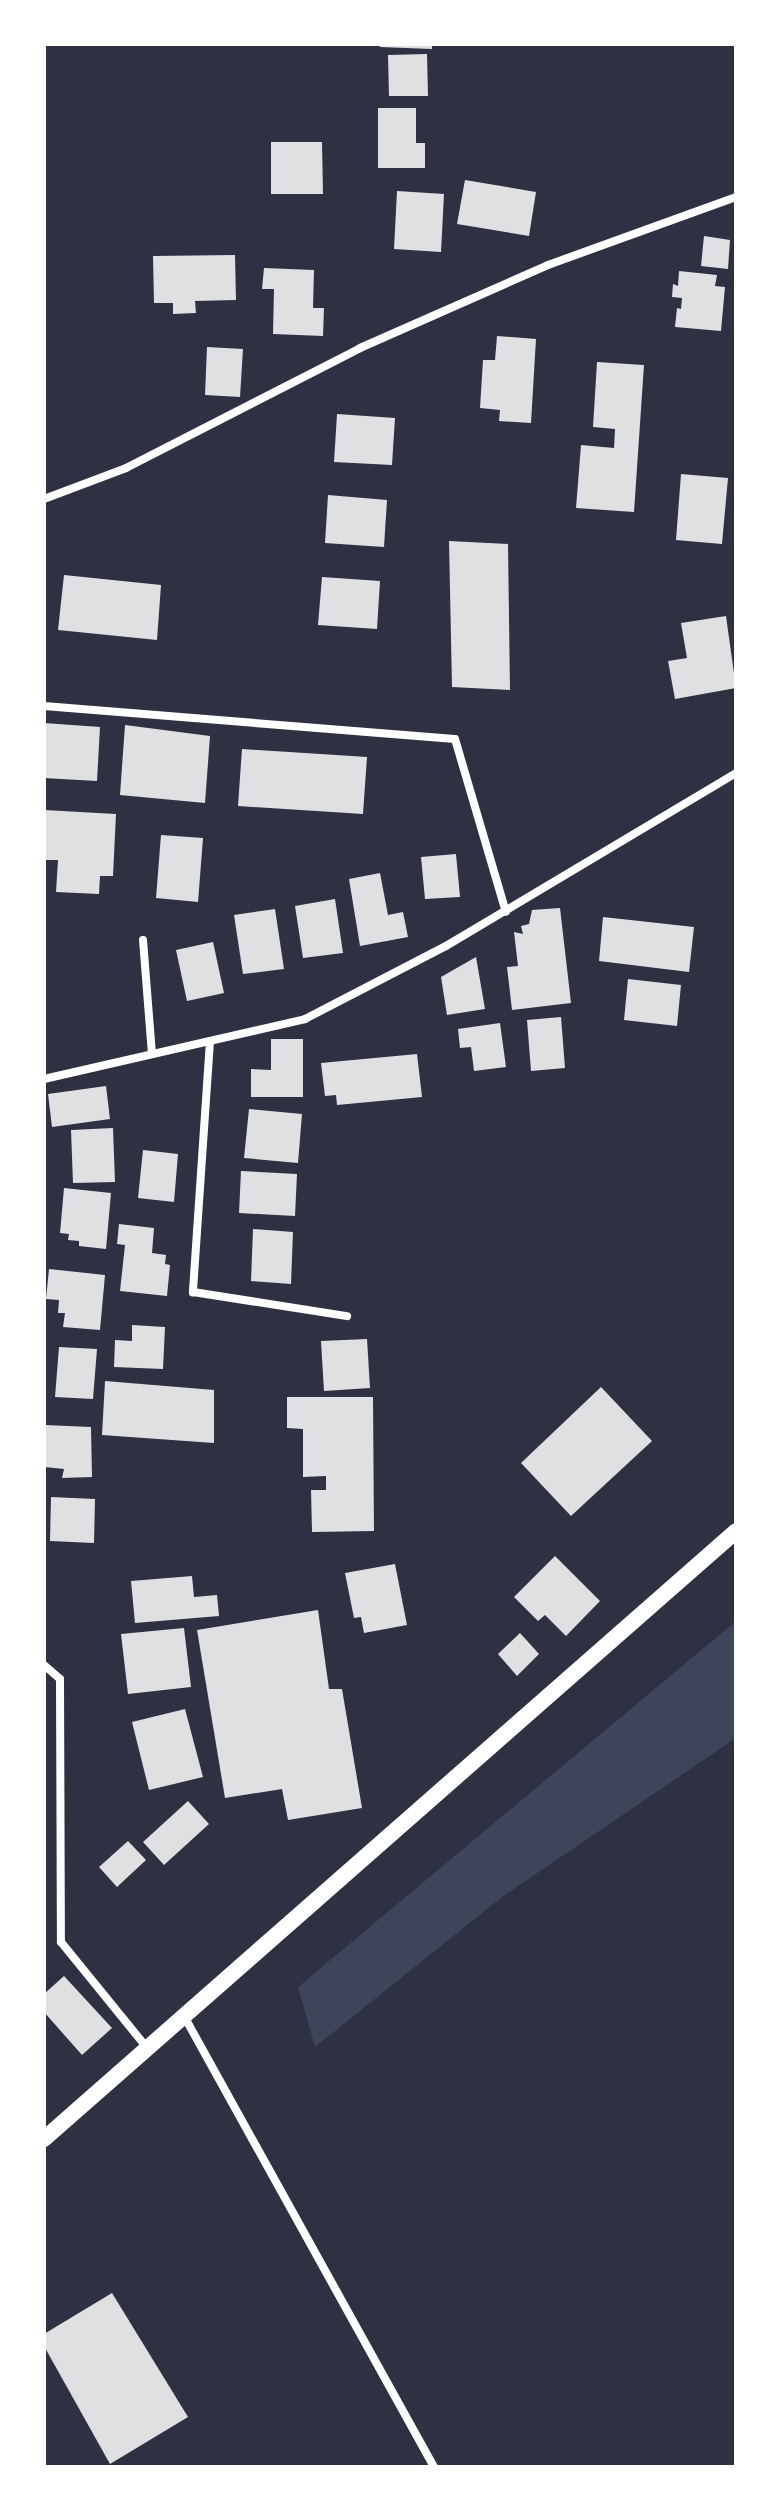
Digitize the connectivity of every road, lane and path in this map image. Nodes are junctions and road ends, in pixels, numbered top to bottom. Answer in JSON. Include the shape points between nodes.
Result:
{"nodes":[{"id":1,"x":736,"y":197,"type":"edge"},
{"id":2,"x":44,"y":499,"type":"edge"},
{"id":3,"x":44,"y":706,"type":"edge"},
{"id":4,"x":736,"y":773,"type":"edge"},
{"id":5,"x":506,"y":912,"type":"junction"},
{"id":6,"x":143,"y":940,"type":"dead end"},
{"id":7,"x":210,"y":1041,"type":"junction"},
{"id":8,"x":152,"y":1054,"type":"junction"},
{"id":9,"x":44,"y":1079,"type":"edge"},
{"id":10,"x":347,"y":1316,"type":"dead end"},
{"id":11,"x":736,"y":1531,"type":"edge"},
{"id":12,"x":44,"y":1665,"type":"edge"},
{"id":13,"x":184,"y":2016,"type":"junction"},
{"id":14,"x":147,"y":2048,"type":"junction"},
{"id":15,"x":44,"y":2139,"type":"edge"},
{"id":16,"x":434,"y":2467,"type":"edge"}],
"edges":[{"from":1,"to":2,"type":"street","via":[[519,278],[360,348],[126,468]]},
{"from":3,"to":5,"type":"street","via":[[455,739]]},
{"from":4,"to":5,"type":"street"},
{"from":5,"to":7,"type":"street","via":[[305,1019]]},
{"from":6,"to":8,"type":"street"},
{"from":7,"to":8,"type":"street"},
{"from":7,"to":10,"type":"street","via":[[193,1292]]},
{"from":8,"to":9,"type":"street"},
{"from":11,"to":13,"type":"main road"},
{"from":12,"to":14,"type":"street","via":[[60,1679],[61,1942]]},
{"from":13,"to":14,"type":"main road"},
{"from":13,"to":16,"type":"street"},
{"from":14,"to":15,"type":"main road"}]}
